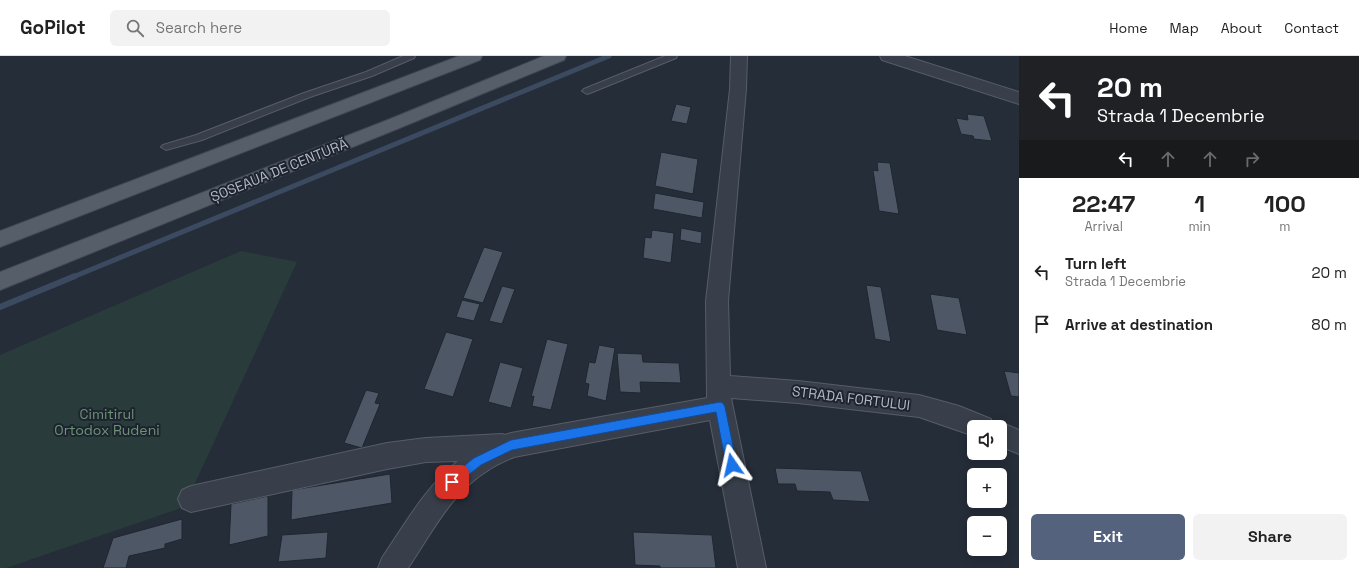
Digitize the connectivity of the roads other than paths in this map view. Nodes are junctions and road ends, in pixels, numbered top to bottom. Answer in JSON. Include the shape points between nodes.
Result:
{"nodes":[{"id":1,"x":411,"y":56,"type":"edge"},
{"id":2,"x":474,"y":56,"type":"edge"},
{"id":3,"x":558,"y":56,"type":"edge"},
{"id":4,"x":673,"y":56,"type":"edge"},
{"id":5,"x":739,"y":56,"type":"edge"},
{"id":6,"x":888,"y":56,"type":"edge"},
{"id":7,"x":587,"y":90,"type":"dead end"},
{"id":8,"x":1019,"y":98,"type":"edge"},
{"id":9,"x":166,"y":147,"type":"dead end"},
{"id":10,"x":0,"y":239,"type":"edge"},
{"id":11,"x":0,"y":281,"type":"edge"},
{"id":12,"x":719,"y":396,"type":"junction"},
{"id":13,"x":967,"y":421,"type":"edge"},
{"id":14,"x":1007,"y":437,"type":"edge"},
{"id":15,"x":1019,"y":442,"type":"edge"},
{"id":16,"x":511,"y":445,"type":"junction"},
{"id":17,"x":191,"y":499,"type":"dead end"},
{"id":18,"x":392,"y":568,"type":"edge"},
{"id":19,"x":752,"y":568,"type":"edge"}],
"edges":[{"from":1,"to":9,"type":"lane","via":[[199,138]]},
{"from":2,"to":10,"type":"main road"},
{"from":3,"to":11,"type":"main road","name":"ȘOSEAUA DE CENTURĂ"},
{"from":4,"to":7,"type":"lane"},
{"from":5,"to":12,"type":"street","via":[[717,301]]},
{"from":6,"to":8,"type":"street"},
{"from":12,"to":13,"type":"street","name":"STRADA FORTULUI","via":[[798,392],[918,406]]},
{"from":12,"to":16,"type":"street","name":"STRADA FORTULUI"},
{"from":12,"to":19,"type":"street"},
{"from":14,"to":15,"type":"street"},
{"from":16,"to":17,"type":"street","via":[[426,450],[387,456]]},
{"from":16,"to":18,"type":"street","via":[[477,462],[452,482]]}]}
